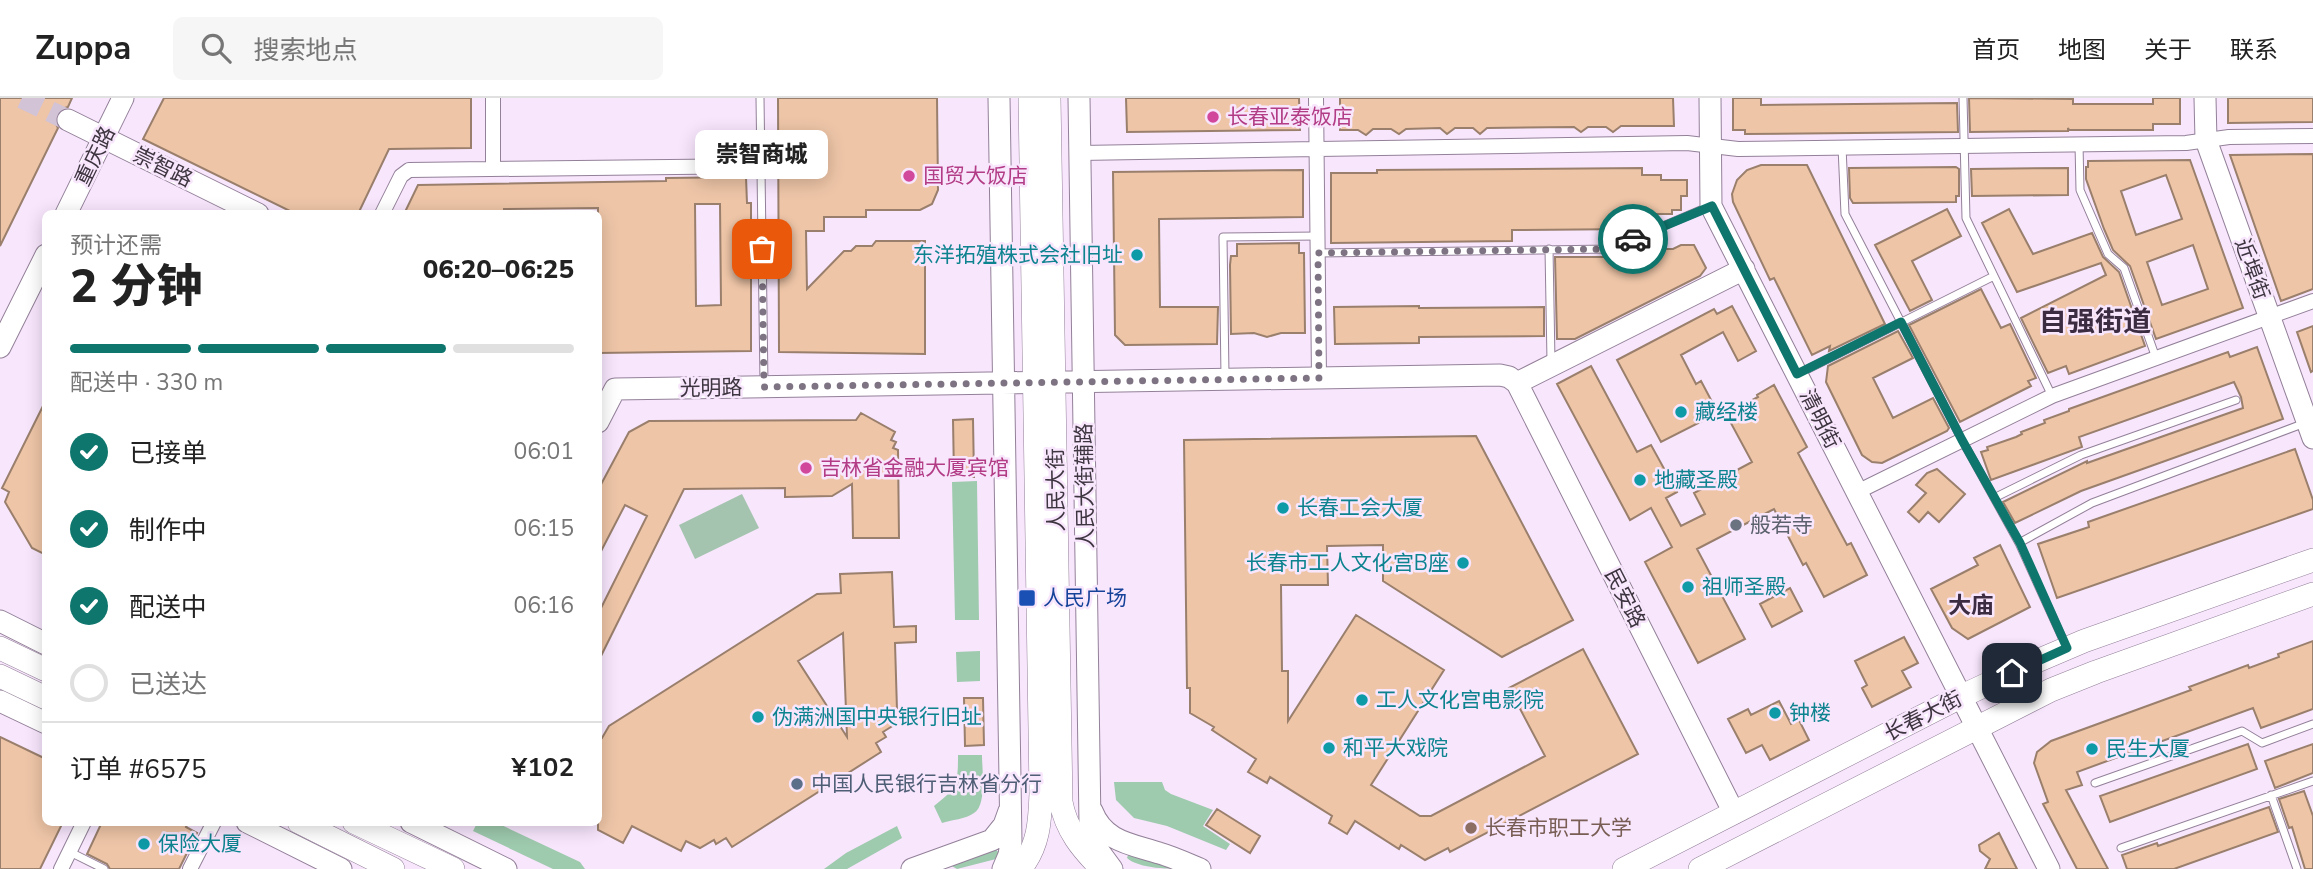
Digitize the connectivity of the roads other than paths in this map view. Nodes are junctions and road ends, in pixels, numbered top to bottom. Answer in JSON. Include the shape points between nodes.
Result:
{"nodes":[{"id":1,"x":123,"y":98,"type":"edge"},
{"id":2,"x":493,"y":98,"type":"edge"},
{"id":3,"x":760,"y":98,"type":"edge"},
{"id":4,"x":999,"y":98,"type":"edge"},
{"id":5,"x":1030,"y":98,"type":"edge"},
{"id":6,"x":1049,"y":98,"type":"edge"},
{"id":7,"x":1079,"y":98,"type":"edge"},
{"id":8,"x":1316,"y":98,"type":"edge"},
{"id":9,"x":1710,"y":98,"type":"edge"},
{"id":10,"x":1963,"y":98,"type":"edge"},
{"id":11,"x":2205,"y":98,"type":"edge"},
{"id":12,"x":68,"y":120,"type":"tunnel mouth"},
{"id":13,"x":2313,"y":136,"type":"edge"},
{"id":14,"x":104,"y":138,"type":"junction"},
{"id":15,"x":2206,"y":140,"type":"junction"},
{"id":16,"x":2079,"y":144,"type":"junction"},
{"id":17,"x":1710,"y":145,"type":"junction"},
{"id":18,"x":1964,"y":146,"type":"junction"},
{"id":19,"x":1842,"y":147,"type":"junction"},
{"id":20,"x":1317,"y":149,"type":"junction"},
{"id":21,"x":1080,"y":153,"type":"junction"},
{"id":22,"x":761,"y":166,"type":"junction"},
{"id":23,"x":493,"y":169,"type":"junction"},
{"id":24,"x":1712,"y":206,"type":"junction"},
{"id":25,"x":68,"y":210,"type":"edge"},
{"id":26,"x":250,"y":210,"type":"edge"},
{"id":27,"x":384,"y":210,"type":"edge"},
{"id":28,"x":1318,"y":236,"type":"junction"},
{"id":29,"x":1549,"y":250,"type":"junction"},
{"id":30,"x":1318,"y":253,"type":"junction"},
{"id":31,"x":42,"y":263,"type":"edge"},
{"id":32,"x":1744,"y":269,"type":"junction"},
{"id":33,"x":1994,"y":276,"type":"junction"},
{"id":34,"x":2313,"y":301,"type":"edge"},
{"id":35,"x":2269,"y":317,"type":"junction"},
{"id":36,"x":1901,"y":322,"type":"junction"},
{"id":37,"x":0,"y":347,"type":"edge"},
{"id":38,"x":2156,"y":358,"type":"junction"},
{"id":39,"x":1551,"y":366,"type":"junction"},
{"id":40,"x":1797,"y":374,"type":"junction"},
{"id":41,"x":1319,"y":378,"type":"junction"},
{"id":42,"x":1225,"y":380,"type":"junction"},
{"id":43,"x":1084,"y":382,"type":"junction"},
{"id":44,"x":1044,"y":383,"type":"junction"},
{"id":45,"x":1517,"y":383,"type":"junction"},
{"id":46,"x":1003,"y":384,"type":"junction"},
{"id":47,"x":607,"y":385,"type":"edge"},
{"id":48,"x":764,"y":387,"type":"junction"},
{"id":49,"x":2052,"y":396,"type":"junction"},
{"id":50,"x":2236,"y":400,"type":"dead end"},
{"id":51,"x":602,"y":406,"type":"edge"},
{"id":52,"x":2311,"y":426,"type":"edge"},
{"id":53,"x":1962,"y":440,"type":"junction"},
{"id":54,"x":1857,"y":492,"type":"junction"},
{"id":55,"x":1994,"y":498,"type":"junction"},
{"id":56,"x":2020,"y":543,"type":"junction"},
{"id":57,"x":2313,"y":560,"type":"edge"},
{"id":58,"x":2313,"y":594,"type":"edge"},
{"id":59,"x":0,"y":621,"type":"edge"},
{"id":60,"x":42,"y":642,"type":"edge"},
{"id":61,"x":0,"y":648,"type":"edge"},
{"id":62,"x":2067,"y":648,"type":"junction"},
{"id":63,"x":42,"y":668,"type":"edge"},
{"id":64,"x":0,"y":676,"type":"edge"},
{"id":65,"x":42,"y":696,"type":"edge"},
{"id":66,"x":1962,"y":696,"type":"junction"},
{"id":67,"x":0,"y":701,"type":"edge"},
{"id":68,"x":42,"y":721,"type":"edge"},
{"id":69,"x":2313,"y":724,"type":"edge"},
{"id":70,"x":1977,"y":727,"type":"junction"},
{"id":71,"x":2313,"y":781,"type":"edge"},
{"id":72,"x":2095,"y":783,"type":"dead end"},
{"id":73,"x":1010,"y":795,"type":"junction"},
{"id":74,"x":1090,"y":795,"type":"junction"},
{"id":75,"x":2271,"y":795,"type":"junction"},
{"id":76,"x":1734,"y":813,"type":"junction"},
{"id":77,"x":82,"y":826,"type":"edge"},
{"id":78,"x":212,"y":826,"type":"edge"},
{"id":79,"x":255,"y":826,"type":"edge"},
{"id":80,"x":307,"y":826,"type":"edge"},
{"id":81,"x":371,"y":826,"type":"edge"},
{"id":82,"x":419,"y":826,"type":"edge"},
{"id":83,"x":396,"y":832,"type":"edge"},
{"id":84,"x":2121,"y":848,"type":"dead end"},
{"id":85,"x":70,"y":852,"type":"junction"},
{"id":86,"x":384,"y":867,"type":"edge"},
{"id":87,"x":61,"y":869,"type":"edge"},
{"id":88,"x":104,"y":869,"type":"edge"},
{"id":89,"x":190,"y":869,"type":"edge"},
{"id":90,"x":341,"y":869,"type":"edge"},
{"id":91,"x":453,"y":869,"type":"edge"},
{"id":92,"x":506,"y":869,"type":"edge"},
{"id":93,"x":912,"y":869,"type":"edge"},
{"id":94,"x":1003,"y":869,"type":"edge"},
{"id":95,"x":1020,"y":869,"type":"edge"},
{"id":96,"x":1102,"y":869,"type":"edge"},
{"id":97,"x":1112,"y":869,"type":"edge"},
{"id":98,"x":1200,"y":869,"type":"edge"},
{"id":99,"x":1624,"y":869,"type":"edge"},
{"id":100,"x":1700,"y":869,"type":"edge"},
{"id":101,"x":2049,"y":869,"type":"edge"},
{"id":102,"x":2297,"y":869,"type":"edge"}],
"edges":[{"from":1,"to":14,"type":"street","name":"重庆路"},
{"from":2,"to":23,"type":"street"},
{"from":3,"to":22,"type":"lane"},
{"from":4,"to":46,"type":"street"},
{"from":5,"to":44,"type":"main road","name":"人民大街"},
{"from":6,"to":44,"type":"main road","name":"人民大街"},
{"from":7,"to":21,"type":"street","name":"人民大街辅路"},
{"from":8,"to":20,"type":"street"},
{"from":9,"to":17,"type":"street","name":"清明街"},
{"from":10,"to":18,"type":"lane"},
{"from":11,"to":15,"type":"street","name":"近埠街"},
{"from":12,"to":14,"type":"street","name":"崇智路"},
{"from":13,"to":15,"type":"street"},
{"from":14,"to":25,"type":"street","name":"重庆路"},
{"from":14,"to":26,"type":"street","name":"崇智路"},
{"from":15,"to":16,"type":"street"},
{"from":15,"to":35,"type":"street","name":"近埠街"},
{"from":16,"to":18,"type":"street"},
{"from":16,"to":38,"type":"lane","via":[[2080,190],[2108,254],[2124,268]]},
{"from":17,"to":19,"type":"street","via":[[1738,149]]},
{"from":17,"to":20,"type":"street"},
{"from":17,"to":24,"type":"street","name":"清明街"},
{"from":18,"to":19,"type":"street"},
{"from":18,"to":33,"type":"lane","via":[[1966,218]]},
{"from":19,"to":36,"type":"lane","via":[[1845,214]]},
{"from":20,"to":21,"type":"street"},
{"from":20,"to":28,"type":"street"},
{"from":21,"to":43,"type":"street","name":"人民大街辅路"},
{"from":22,"to":23,"type":"street"},
{"from":22,"to":48,"type":"lane"},
{"from":23,"to":27,"type":"street","via":[[404,172]]},
{"from":24,"to":29,"type":"lane","via":[[1609,249]]},
{"from":24,"to":32,"type":"street","name":"清明街"},
{"from":28,"to":30,"type":"street"},
{"from":28,"to":42,"type":"lane","via":[[1223,237]]},
{"from":29,"to":30,"type":"lane"},
{"from":29,"to":39,"type":"lane"},
{"from":30,"to":41,"type":"street"},
{"from":31,"to":37,"type":"street"},
{"from":32,"to":39,"type":"street"},
{"from":32,"to":40,"type":"street","name":"清明街"},
{"from":33,"to":36,"type":"lane"},
{"from":33,"to":49,"type":"lane"},
{"from":34,"to":35,"type":"street"},
{"from":35,"to":38,"type":"street"},
{"from":35,"to":52,"type":"street","name":"近埠街"},
{"from":36,"to":40,"type":"lane"},
{"from":36,"to":53,"type":"lane"},
{"from":38,"to":49,"type":"street"},
{"from":39,"to":45,"type":"street"},
{"from":40,"to":54,"type":"street","name":"清明街"},
{"from":41,"to":42,"type":"street"},
{"from":41,"to":45,"type":"street","via":[[1500,375]]},
{"from":42,"to":43,"type":"street"},
{"from":43,"to":44,"type":"street"},
{"from":43,"to":74,"type":"street","name":"人民大街辅路"},
{"from":44,"to":46,"type":"street","name":"光明路"},
{"from":44,"to":95,"type":"main road","name":"人民大街","via":[[1041,793],[1035,845]]},
{"from":44,"to":96,"type":"main road","name":"人民大街","via":[[1063,814],[1072,834]]},
{"from":45,"to":76,"type":"street","name":"民安路"},
{"from":46,"to":48,"type":"street","name":"光明路"},
{"from":46,"to":73,"type":"street"},
{"from":47,"to":48,"type":"street","name":"光明路"},
{"from":47,"to":51,"type":"street","name":"光明路"},
{"from":49,"to":53,"type":"street"},
{"from":50,"to":55,"type":"lane","via":[[2081,455]]},
{"from":52,"to":56,"type":"lane","via":[[2092,503]]},
{"from":53,"to":54,"type":"street"},
{"from":53,"to":55,"type":"lane"},
{"from":54,"to":66,"type":"street","name":"清明街"},
{"from":55,"to":56,"type":"lane"},
{"from":56,"to":62,"type":"lane"},
{"from":57,"to":62,"type":"main road","name":"长春大街"},
{"from":58,"to":70,"type":"main road","name":"长春大街","via":[[2096,672]]},
{"from":59,"to":60,"type":"street"},
{"from":61,"to":63,"type":"main road"},
{"from":62,"to":66,"type":"main road","name":"长春大街"},
{"from":64,"to":65,"type":"main road"},
{"from":66,"to":70,"type":"street","name":"清明街"},
{"from":66,"to":76,"type":"main road","name":"长春大街"},
{"from":67,"to":68,"type":"street"},
{"from":69,"to":72,"type":"lane","via":[[2262,743],[2242,731]]},
{"from":70,"to":100,"type":"main road","name":"长春大街"},
{"from":70,"to":101,"type":"street","name":"清明街"},
{"from":71,"to":75,"type":"lane"},
{"from":73,"to":93,"type":"street","via":[[1004,825],[992,840]]},
{"from":73,"to":94,"type":"street","via":[[1011,842]]},
{"from":74,"to":97,"type":"street","name":"人民大街辅路","via":[[1093,835]]},
{"from":74,"to":98,"type":"street","via":[[1099,824],[1115,839]]},
{"from":75,"to":84,"type":"lane"},
{"from":75,"to":102,"type":"lane"},
{"from":76,"to":99,"type":"main road","name":"长春大街"},
{"from":77,"to":85,"type":"street"},
{"from":78,"to":89,"type":"street"},
{"from":79,"to":90,"type":"street"},
{"from":80,"to":86,"type":"main road"},
{"from":81,"to":83,"type":"main road"},
{"from":82,"to":92,"type":"street"},
{"from":83,"to":86,"type":"street"},
{"from":83,"to":91,"type":"main road"},
{"from":85,"to":87,"type":"street"},
{"from":85,"to":88,"type":"lane"}]}
